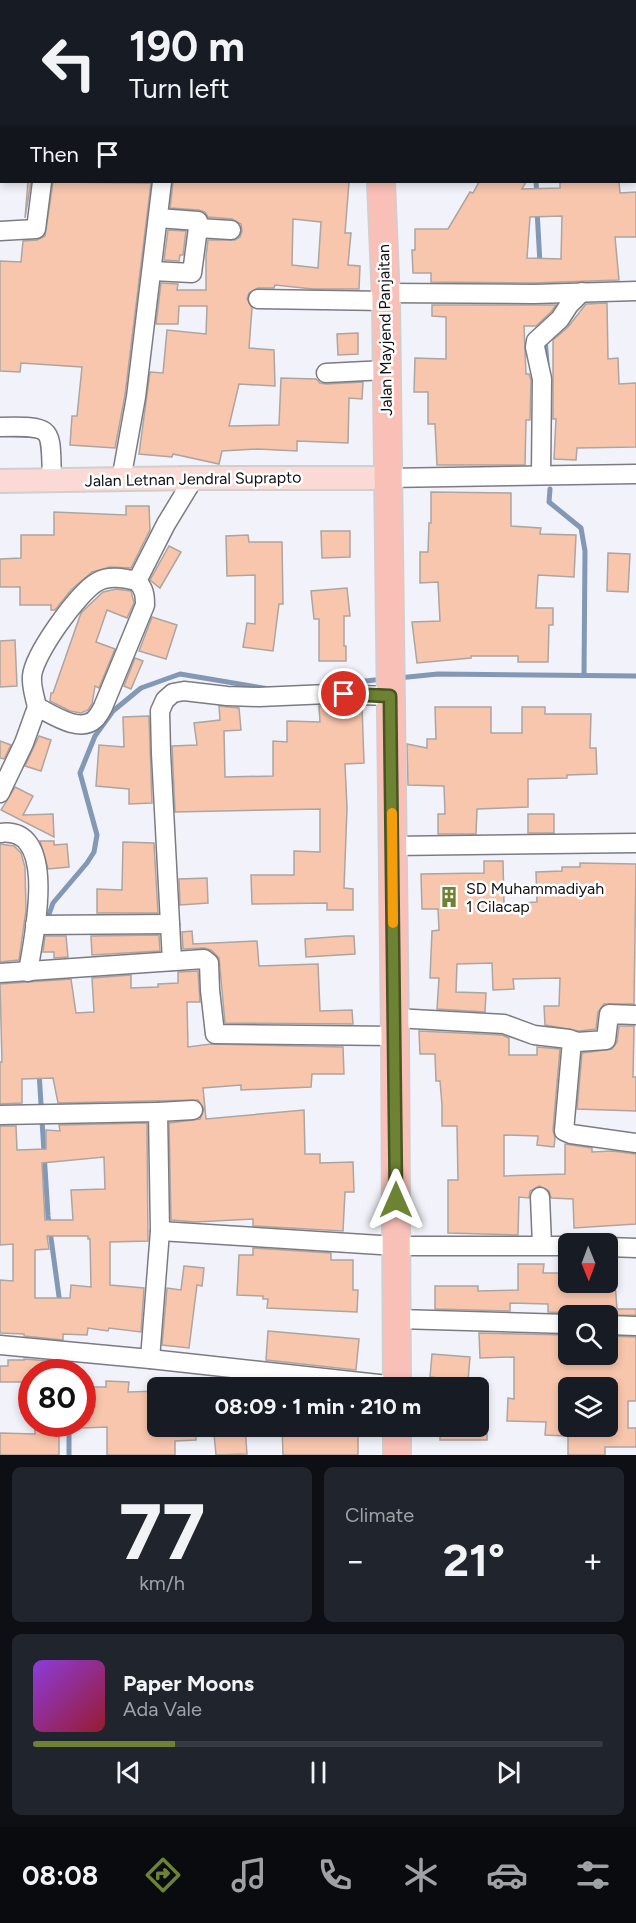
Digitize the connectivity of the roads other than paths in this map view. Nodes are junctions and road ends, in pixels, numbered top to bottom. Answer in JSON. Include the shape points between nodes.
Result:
{"nodes":[{"id":1,"x":42,"y":183,"type":"edge"},
{"id":2,"x":162,"y":183,"type":"edge"},
{"id":3,"x":381,"y":183,"type":"edge"},
{"id":4,"x":158,"y":218,"type":"junction"},
{"id":5,"x":198,"y":228,"type":"junction"},
{"id":6,"x":231,"y":230,"type":"dead end"},
{"id":7,"x":0,"y":231,"type":"edge"},
{"id":8,"x":152,"y":271,"type":"junction"},
{"id":9,"x":636,"y":291,"type":"edge"},
{"id":10,"x":582,"y":292,"type":"junction"},
{"id":11,"x":385,"y":297,"type":"junction"},
{"id":12,"x":258,"y":299,"type":"dead end"},
{"id":13,"x":386,"y":370,"type":"junction"},
{"id":14,"x":326,"y":374,"type":"dead end"},
{"id":15,"x":0,"y":427,"type":"edge"},
{"id":16,"x":636,"y":474,"type":"edge"},
{"id":17,"x":541,"y":475,"type":"junction"},
{"id":18,"x":194,"y":478,"type":"junction"},
{"id":19,"x":387,"y":478,"type":"junction"},
{"id":20,"x":52,"y":480,"type":"junction"},
{"id":21,"x":121,"y":480,"type":"junction"},
{"id":22,"x":0,"y":481,"type":"edge"},
{"id":23,"x":137,"y":581,"type":"junction"},
{"id":24,"x":390,"y":693,"type":"junction"},
{"id":25,"x":35,"y":700,"type":"junction"},
{"id":26,"x":2,"y":783,"type":"edge"},
{"id":27,"x":0,"y":833,"type":"edge"},
{"id":28,"x":636,"y":843,"type":"edge"},
{"id":29,"x":392,"y":846,"type":"junction"},
{"id":30,"x":170,"y":924,"type":"junction"},
{"id":31,"x":44,"y":925,"type":"junction"},
{"id":32,"x":172,"y":961,"type":"junction"},
{"id":33,"x":35,"y":970,"type":"junction"},
{"id":34,"x":0,"y":973,"type":"edge"},
{"id":35,"x":636,"y":1015,"type":"edge"},
{"id":36,"x":395,"y":1027,"type":"junction"},
{"id":37,"x":572,"y":1041,"type":"junction"},
{"id":38,"x":193,"y":1110,"type":"dead end"},
{"id":39,"x":158,"y":1112,"type":"junction"},
{"id":40,"x":0,"y":1115,"type":"edge"},
{"id":41,"x":636,"y":1143,"type":"edge"},
{"id":42,"x":540,"y":1197,"type":"dead end"},
{"id":43,"x":160,"y":1231,"type":"junction"},
{"id":44,"x":542,"y":1245,"type":"junction"},
{"id":45,"x":396,"y":1246,"type":"junction"},
{"id":46,"x":558,"y":1246,"type":"edge"},
{"id":47,"x":618,"y":1247,"type":"edge"},
{"id":48,"x":636,"y":1248,"type":"edge"},
{"id":49,"x":398,"y":1319,"type":"junction"},
{"id":50,"x":558,"y":1324,"type":"edge"},
{"id":51,"x":618,"y":1325,"type":"edge"},
{"id":52,"x":636,"y":1326,"type":"edge"},
{"id":53,"x":0,"y":1345,"type":"edge"},
{"id":54,"x":150,"y":1359,"type":"junction"},
{"id":55,"x":309,"y":1377,"type":"edge"},
{"id":56,"x":397,"y":1377,"type":"edge"},
{"id":57,"x":397,"y":1437,"type":"edge"},
{"id":58,"x":397,"y":1455,"type":"edge"}],
"edges":[{"from":1,"to":7,"type":"street","via":[[36,229]]},
{"from":2,"to":4,"type":"street"},
{"from":3,"to":11,"type":"highway","name":"Jalan Mayjend Panjaitan"},
{"from":4,"to":5,"type":"street","via":[[198,221]]},
{"from":4,"to":8,"type":"street"},
{"from":5,"to":6,"type":"street"},
{"from":5,"to":8,"type":"street","via":[[192,273]]},
{"from":8,"to":21,"type":"street"},
{"from":9,"to":10,"type":"street"},
{"from":10,"to":11,"type":"street"},
{"from":10,"to":17,"type":"street","via":[[536,342],[542,379]]},
{"from":11,"to":12,"type":"street"},
{"from":11,"to":13,"type":"highway","name":"Jalan Mayjend Panjaitan"},
{"from":13,"to":14,"type":"street"},
{"from":13,"to":19,"type":"highway","name":"Jalan Mayjend Panjaitan"},
{"from":15,"to":20,"type":"street","via":[[40,428],[48,434]]},
{"from":16,"to":17,"type":"street"},
{"from":17,"to":19,"type":"street"},
{"from":18,"to":19,"type":"main road","name":"Jalan Letnan Jendral Suprapto"},
{"from":18,"to":21,"type":"main road","name":"Jalan Letnan Jendral Suprapto"},
{"from":18,"to":23,"type":"street"},
{"from":19,"to":24,"type":"highway","name":"Jalan Mayjend Panjaitan"},
{"from":20,"to":21,"type":"main road","name":"Jalan Letnan Jendral Suprapto"},
{"from":20,"to":22,"type":"main road","name":"Jalan Letnan Jendral Suprapto"},
{"from":23,"to":25,"type":"street","via":[[114,577],[98,581],[85,592],[41,652],[32,674]]},
{"from":23,"to":25,"type":"street","via":[[143,587],[145,605],[96,719],[74,724]]},
{"from":24,"to":29,"type":"highway","name":"Jalan Mayjend Panjaitan"},
{"from":24,"to":30,"type":"street","via":[[227,696],[184,691],[165,700],[160,711]]},
{"from":25,"to":26,"type":"street","via":[[24,743]]},
{"from":27,"to":31,"type":"street","via":[[7,832],[31,844],[36,855]]},
{"from":28,"to":29,"type":"street"},
{"from":29,"to":36,"type":"highway","name":"Jalan Mayjend Panjaitan"},
{"from":30,"to":31,"type":"street"},
{"from":30,"to":32,"type":"street"},
{"from":31,"to":33,"type":"street"},
{"from":32,"to":33,"type":"street"},
{"from":32,"to":36,"type":"street","via":[[209,963],[215,1034]]},
{"from":33,"to":34,"type":"street"},
{"from":35,"to":37,"type":"street","via":[[609,1014],[604,1041]]},
{"from":36,"to":37,"type":"street","via":[[504,1024],[534,1035]]},
{"from":36,"to":45,"type":"highway","name":"Jalan Mayjend Panjaitan"},
{"from":37,"to":41,"type":"street","via":[[564,1131]]},
{"from":38,"to":39,"type":"street"},
{"from":39,"to":40,"type":"street"},
{"from":39,"to":43,"type":"street"},
{"from":42,"to":44,"type":"street"},
{"from":43,"to":45,"type":"street"},
{"from":43,"to":54,"type":"street"},
{"from":44,"to":45,"type":"street"},
{"from":44,"to":46,"type":"street"},
{"from":45,"to":49,"type":"highway","name":"Jalan Mayjend Panjaitan"},
{"from":47,"to":48,"type":"street"},
{"from":49,"to":50,"type":"street"},
{"from":49,"to":56,"type":"highway","name":"Jalan Mayjend Panjaitan"},
{"from":51,"to":52,"type":"street"},
{"from":53,"to":54,"type":"street"},
{"from":54,"to":55,"type":"street"},
{"from":57,"to":58,"type":"highway"}]}
